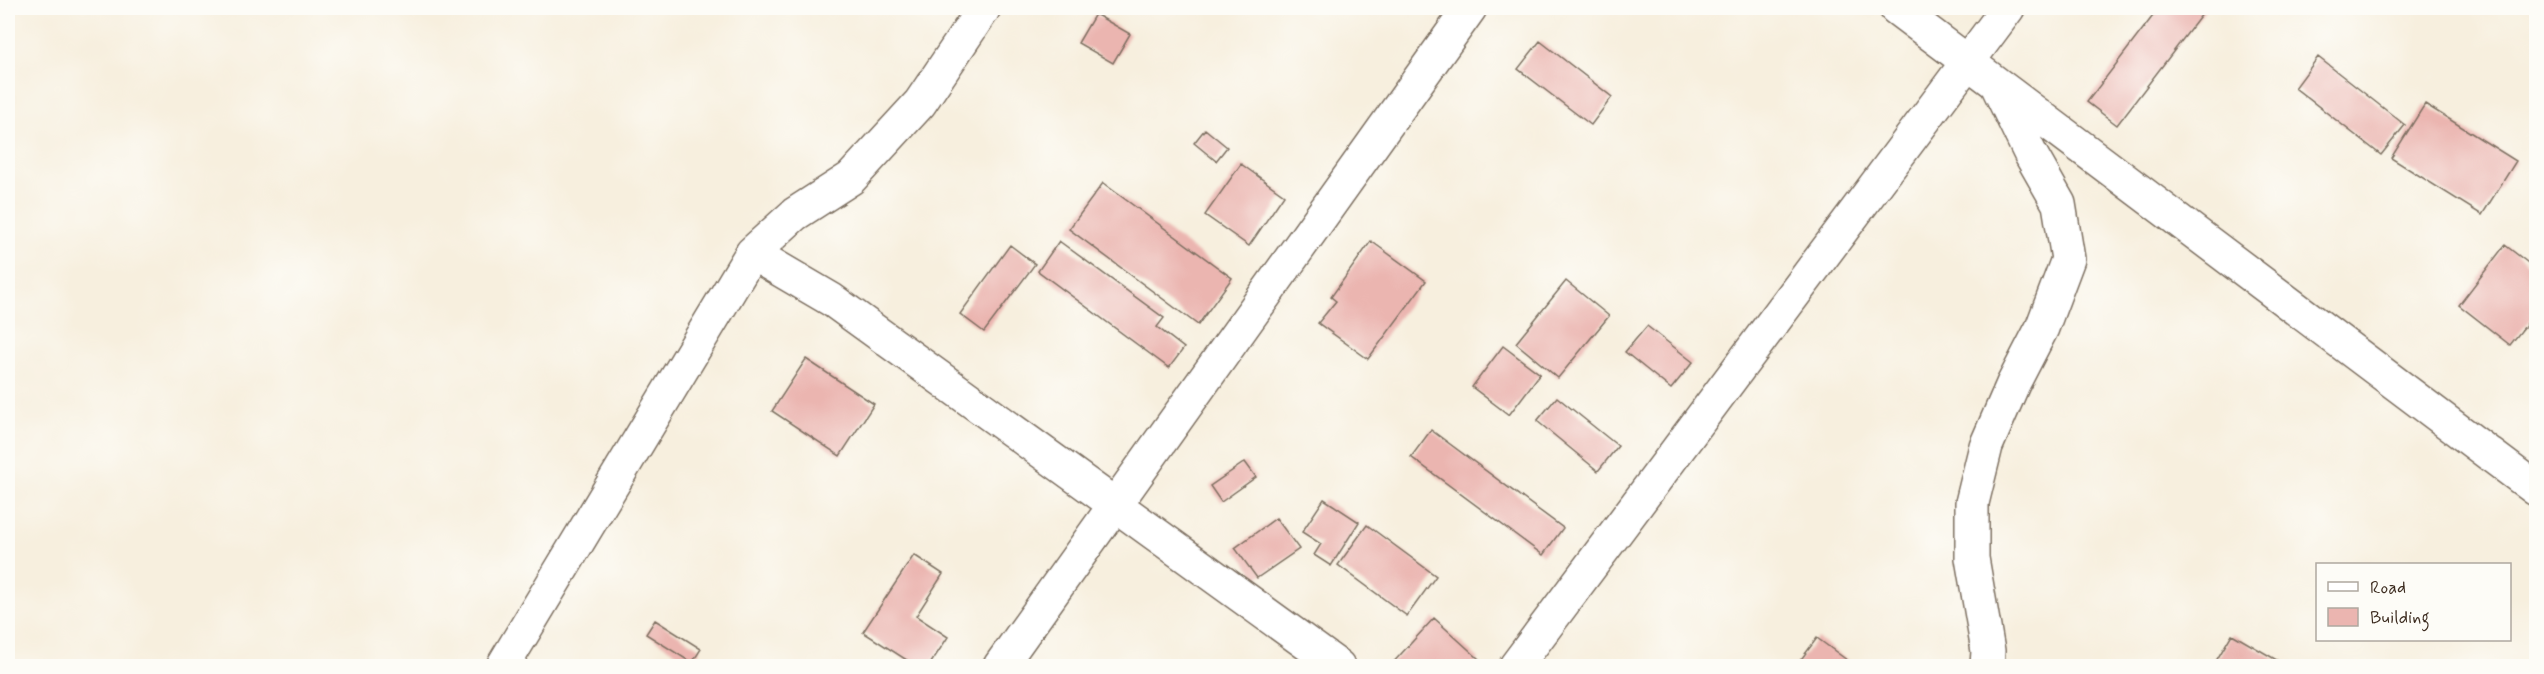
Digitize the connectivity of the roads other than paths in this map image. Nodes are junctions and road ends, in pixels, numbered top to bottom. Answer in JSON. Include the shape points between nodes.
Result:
{"nodes":[{"id":1,"x":984,"y":8,"type":"edge"},
{"id":2,"x":1470,"y":8,"type":"edge"},
{"id":3,"x":1896,"y":8,"type":"edge"},
{"id":4,"x":2008,"y":8,"type":"edge"},
{"id":5,"x":1968,"y":62,"type":"junction"},
{"id":6,"x":1996,"y":83,"type":"junction"},
{"id":7,"x":752,"y":253,"type":"junction"},
{"id":8,"x":2536,"y":489,"type":"edge"},
{"id":9,"x":1116,"y":506,"type":"junction"},
{"id":10,"x":503,"y":666,"type":"edge"},
{"id":11,"x":1000,"y":666,"type":"edge"},
{"id":12,"x":1338,"y":666,"type":"edge"},
{"id":13,"x":1516,"y":666,"type":"edge"},
{"id":14,"x":1987,"y":666,"type":"edge"}],
"edges":[{"from":1,"to":7,"type":"street","via":[[920,103],[851,178],[795,214]]},
{"from":2,"to":9,"type":"street"},
{"from":3,"to":5,"type":"street"},
{"from":4,"to":5,"type":"street"},
{"from":5,"to":6,"type":"street"},
{"from":5,"to":13,"type":"street"},
{"from":6,"to":8,"type":"street"},
{"from":6,"to":14,"type":"street","via":[[2059,204],[2068,258],[2042,328],[1986,446],[1972,503],[1972,558],[1988,651]]},
{"from":7,"to":9,"type":"street","via":[[832,300]]},
{"from":7,"to":10,"type":"street"},
{"from":9,"to":11,"type":"street"},
{"from":9,"to":12,"type":"street"}]}
